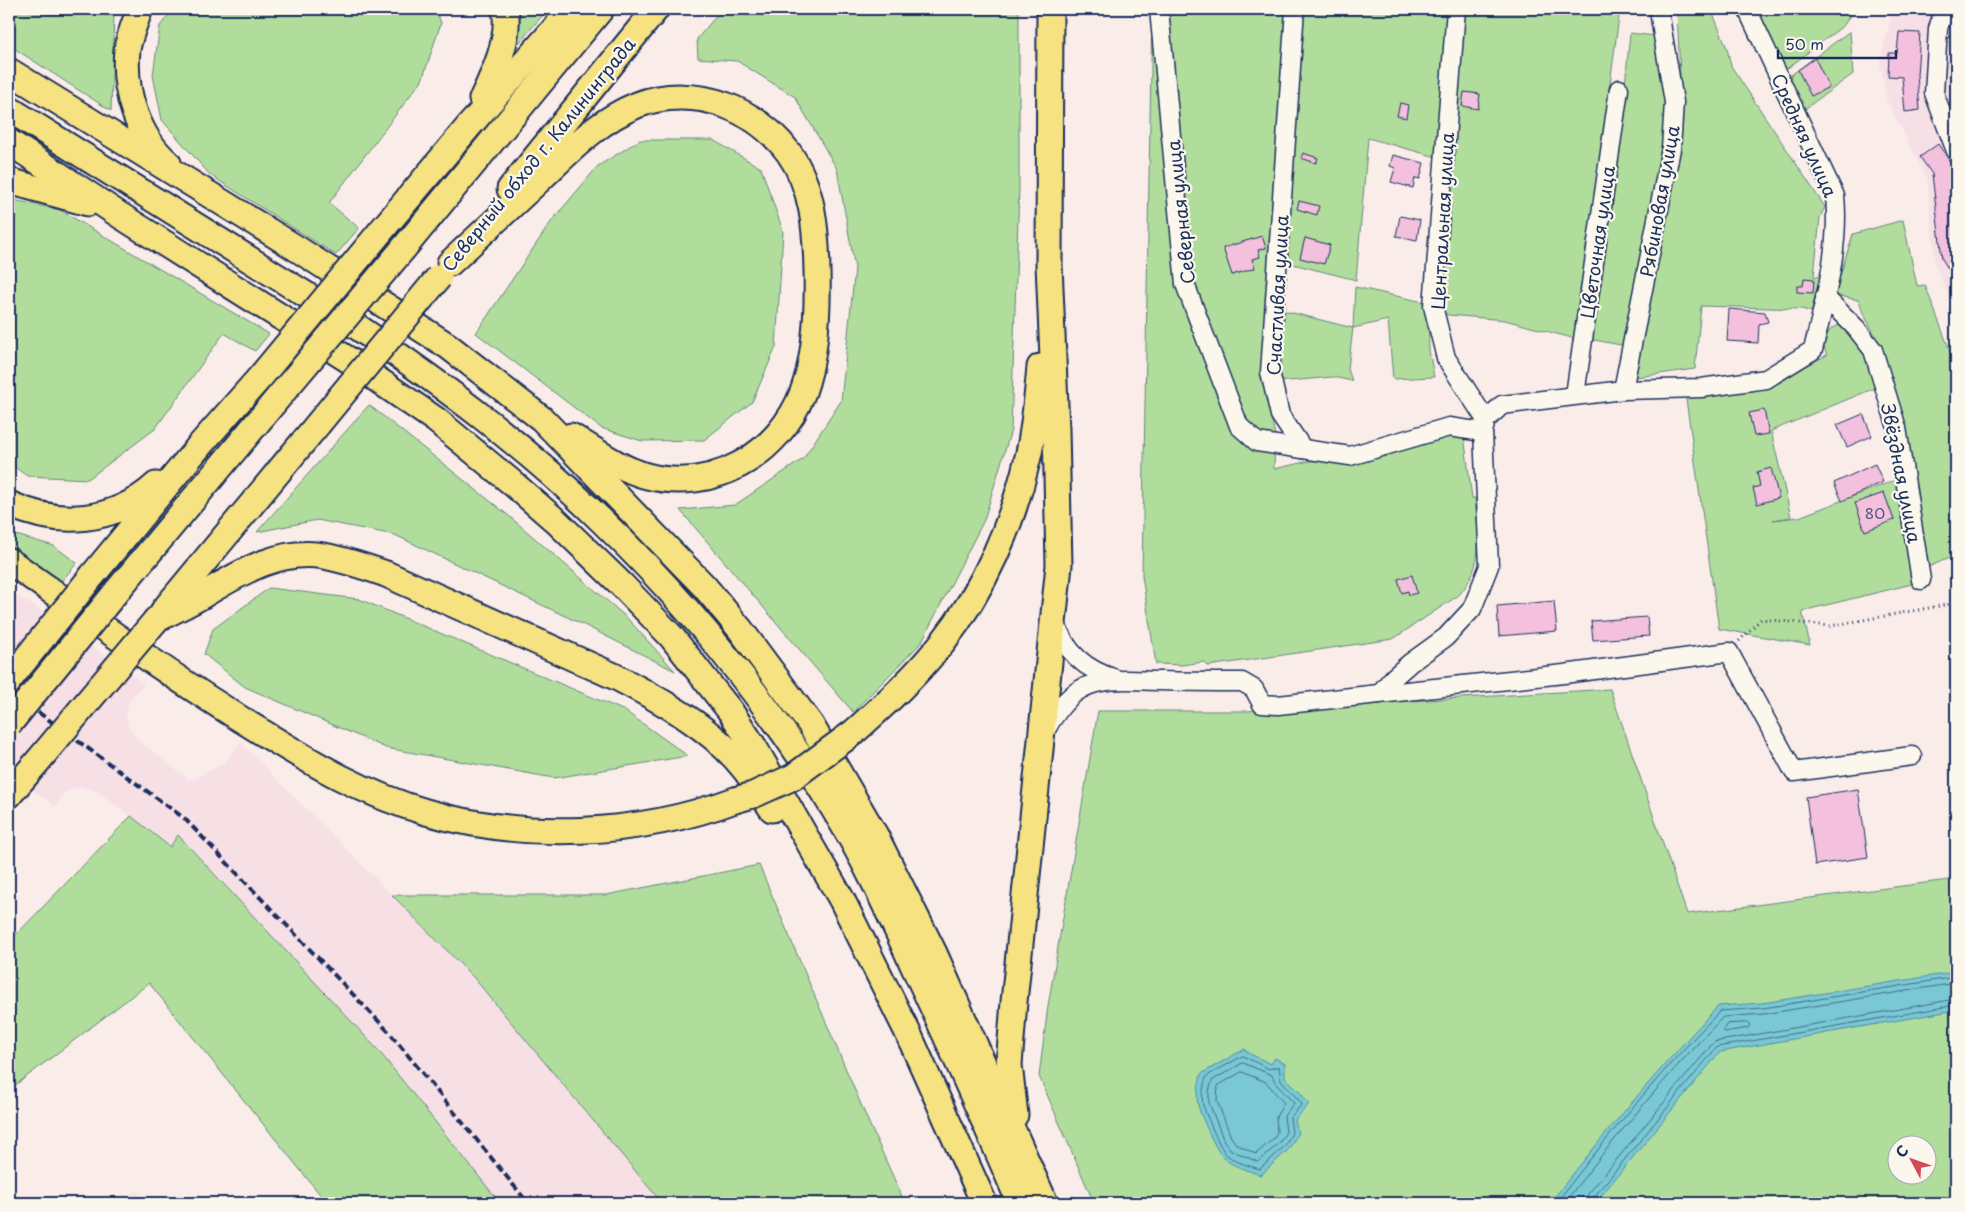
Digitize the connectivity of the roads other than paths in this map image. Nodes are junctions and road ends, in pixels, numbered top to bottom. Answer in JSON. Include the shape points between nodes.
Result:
{"nodes":[{"id":1,"x":140,"y":9,"type":"edge"},
{"id":2,"x":505,"y":9,"type":"edge"},
{"id":3,"x":572,"y":9,"type":"edge"},
{"id":4,"x":601,"y":9,"type":"edge"},
{"id":5,"x":656,"y":9,"type":"edge"},
{"id":6,"x":1050,"y":9,"type":"edge"},
{"id":7,"x":1159,"y":9,"type":"edge"},
{"id":8,"x":1295,"y":9,"type":"edge"},
{"id":9,"x":1456,"y":9,"type":"edge"},
{"id":10,"x":1747,"y":9,"type":"edge"},
{"id":11,"x":1944,"y":9,"type":"edge"},
{"id":12,"x":1659,"y":11,"type":"dead end"},
{"id":13,"x":9,"y":71,"type":"edge"},
{"id":14,"x":1618,"y":88,"type":"dead end"},
{"id":15,"x":9,"y":109,"type":"edge"},
{"id":16,"x":469,"y":126,"type":"junction"},
{"id":17,"x":9,"y":142,"type":"edge"},
{"id":18,"x":1956,"y":151,"type":"edge"},
{"id":19,"x":9,"y":181,"type":"edge"},
{"id":20,"x":199,"y":189,"type":"junction"},
{"id":21,"x":110,"y":209,"type":"junction"},
{"id":22,"x":445,"y":270,"type":"junction"},
{"id":23,"x":1049,"y":284,"type":"junction"},
{"id":24,"x":1826,"y":297,"type":"junction"},
{"id":25,"x":1623,"y":390,"type":"junction"},
{"id":26,"x":1575,"y":394,"type":"junction"},
{"id":27,"x":542,"y":419,"type":"junction"},
{"id":28,"x":1484,"y":426,"type":"junction"},
{"id":29,"x":200,"y":445,"type":"junction"},
{"id":30,"x":1303,"y":449,"type":"junction"},
{"id":31,"x":9,"y":504,"type":"edge"},
{"id":32,"x":9,"y":561,"type":"edge"},
{"id":33,"x":1921,"y":580,"type":"dead end"},
{"id":34,"x":1053,"y":617,"type":"junction"},
{"id":35,"x":156,"y":620,"type":"junction"},
{"id":36,"x":9,"y":680,"type":"edge"},
{"id":37,"x":1121,"y":681,"type":"junction"},
{"id":38,"x":1379,"y":694,"type":"junction"},
{"id":39,"x":9,"y":724,"type":"edge"},
{"id":40,"x":1042,"y":738,"type":"junction"},
{"id":41,"x":1912,"y":756,"type":"dead end"},
{"id":42,"x":9,"y":796,"type":"edge"},
{"id":43,"x":842,"y":900,"type":"junction"},
{"id":44,"x":1019,"y":1144,"type":"junction"},
{"id":45,"x":984,"y":1203,"type":"edge"},
{"id":46,"x":1020,"y":1203,"type":"edge"},
{"id":47,"x":1045,"y":1203,"type":"edge"}],
"edges":[{"from":1,"to":20,"type":"highway","via":[[127,48],[126,75],[130,99],[140,127],[160,156]]},
{"from":2,"to":16,"type":"highway","via":[[499,64]]},
{"from":3,"to":16,"type":"highway"},
{"from":4,"to":39,"type":"highway","bridge":true},
{"from":5,"to":22,"type":"highway","name":"Северный обход г. Калининграда"},
{"from":6,"to":23,"type":"highway"},
{"from":7,"to":30,"type":"street","name":"Северная улица","via":[[1185,284],[1239,426],[1257,442]]},
{"from":8,"to":30,"type":"street","name":"Счастливая улица","via":[[1270,372],[1280,415]]},
{"from":9,"to":28,"type":"street","name":"Центральная улица","via":[[1433,306],[1446,358]]},
{"from":10,"to":24,"type":"street","name":"Средняя улица","via":[[1835,196],[1838,221]]},
{"from":11,"to":18,"type":"street","via":[[1938,29],[1934,93]]},
{"from":12,"to":25,"type":"street","name":"Рябиновая улица","via":[[1674,102],[1671,149]]},
{"from":13,"to":20,"type":"highway"},
{"from":14,"to":26,"type":"street","name":"Цветочная улица"},
{"from":15,"to":46,"type":"highway","via":[[402,357],[550,473],[666,587],[761,701],[834,809],[891,916]]},
{"from":16,"to":29,"type":"highway","bridge":true},
{"from":17,"to":21,"type":"highway"},
{"from":19,"to":21,"type":"highway"},
{"from":20,"to":27,"type":"highway","via":[[448,346]]},
{"from":21,"to":43,"type":"highway","via":[[436,420],[556,522],[634,597],[709,681],[754,747]]},
{"from":22,"to":27,"type":"highway","via":[[602,123],[639,104],[670,97],[715,101],[757,120],[789,153],[810,198],[816,229],[818,291],[810,370],[803,392],[794,412],[763,449],[743,464],[721,473],[696,479],[668,479],[646,476],[617,463]]},
{"from":22,"to":35,"type":"highway","bridge":true},
{"from":23,"to":32,"type":"highway","bridge":true,"via":[[1034,425],[1020,490],[1005,533],[965,610],[943,642],[892,698],[854,732],[793,777],[719,806],[658,822],[586,830],[524,830],[475,825],[424,812],[363,789],[299,755],[194,691]]},
{"from":23,"to":34,"type":"highway","via":[[1059,565]]},
{"from":24,"to":25,"type":"street","name":"Средняя улица","via":[[1812,350],[1766,379],[1701,388]]},
{"from":24,"to":33,"type":"street","name":"Звёздная улица","via":[[1873,350],[1897,428]]},
{"from":25,"to":26,"type":"street","name":"Средняя улица"},
{"from":26,"to":28,"type":"street","name":"Средняя улица","via":[[1502,405]]},
{"from":27,"to":44,"type":"highway","via":[[704,586],[740,628],[812,725],[880,843],[934,953]]},
{"from":28,"to":30,"type":"street","via":[[1449,427],[1350,456]]},
{"from":28,"to":38,"type":"street","via":[[1489,566],[1472,609],[1446,637],[1410,663]]},
{"from":29,"to":31,"type":"highway","via":[[141,498],[111,512],[61,519],[40,516]]},
{"from":29,"to":36,"type":"highway","bridge":true},
{"from":34,"to":37,"type":"street","via":[[1062,639],[1075,656],[1100,674]]},
{"from":34,"to":40,"type":"highway"},
{"from":35,"to":42,"type":"highway","bridge":true},
{"from":35,"to":43,"type":"highway","via":[[238,573],[278,558],[323,556],[386,574],[616,677],[703,730],[745,770],[806,859]]},
{"from":37,"to":38,"type":"street","via":[[1242,682],[1254,689],[1262,704],[1278,705]]},
{"from":37,"to":40,"type":"street","via":[[1099,682],[1080,690],[1055,716]]},
{"from":38,"to":41,"type":"street","via":[[1729,652],[1794,772]]},
{"from":40,"to":44,"type":"highway","via":[[1009,1065]]},
{"from":43,"to":45,"type":"highway","via":[[908,1033]]},
{"from":44,"to":47,"type":"highway"}]}
